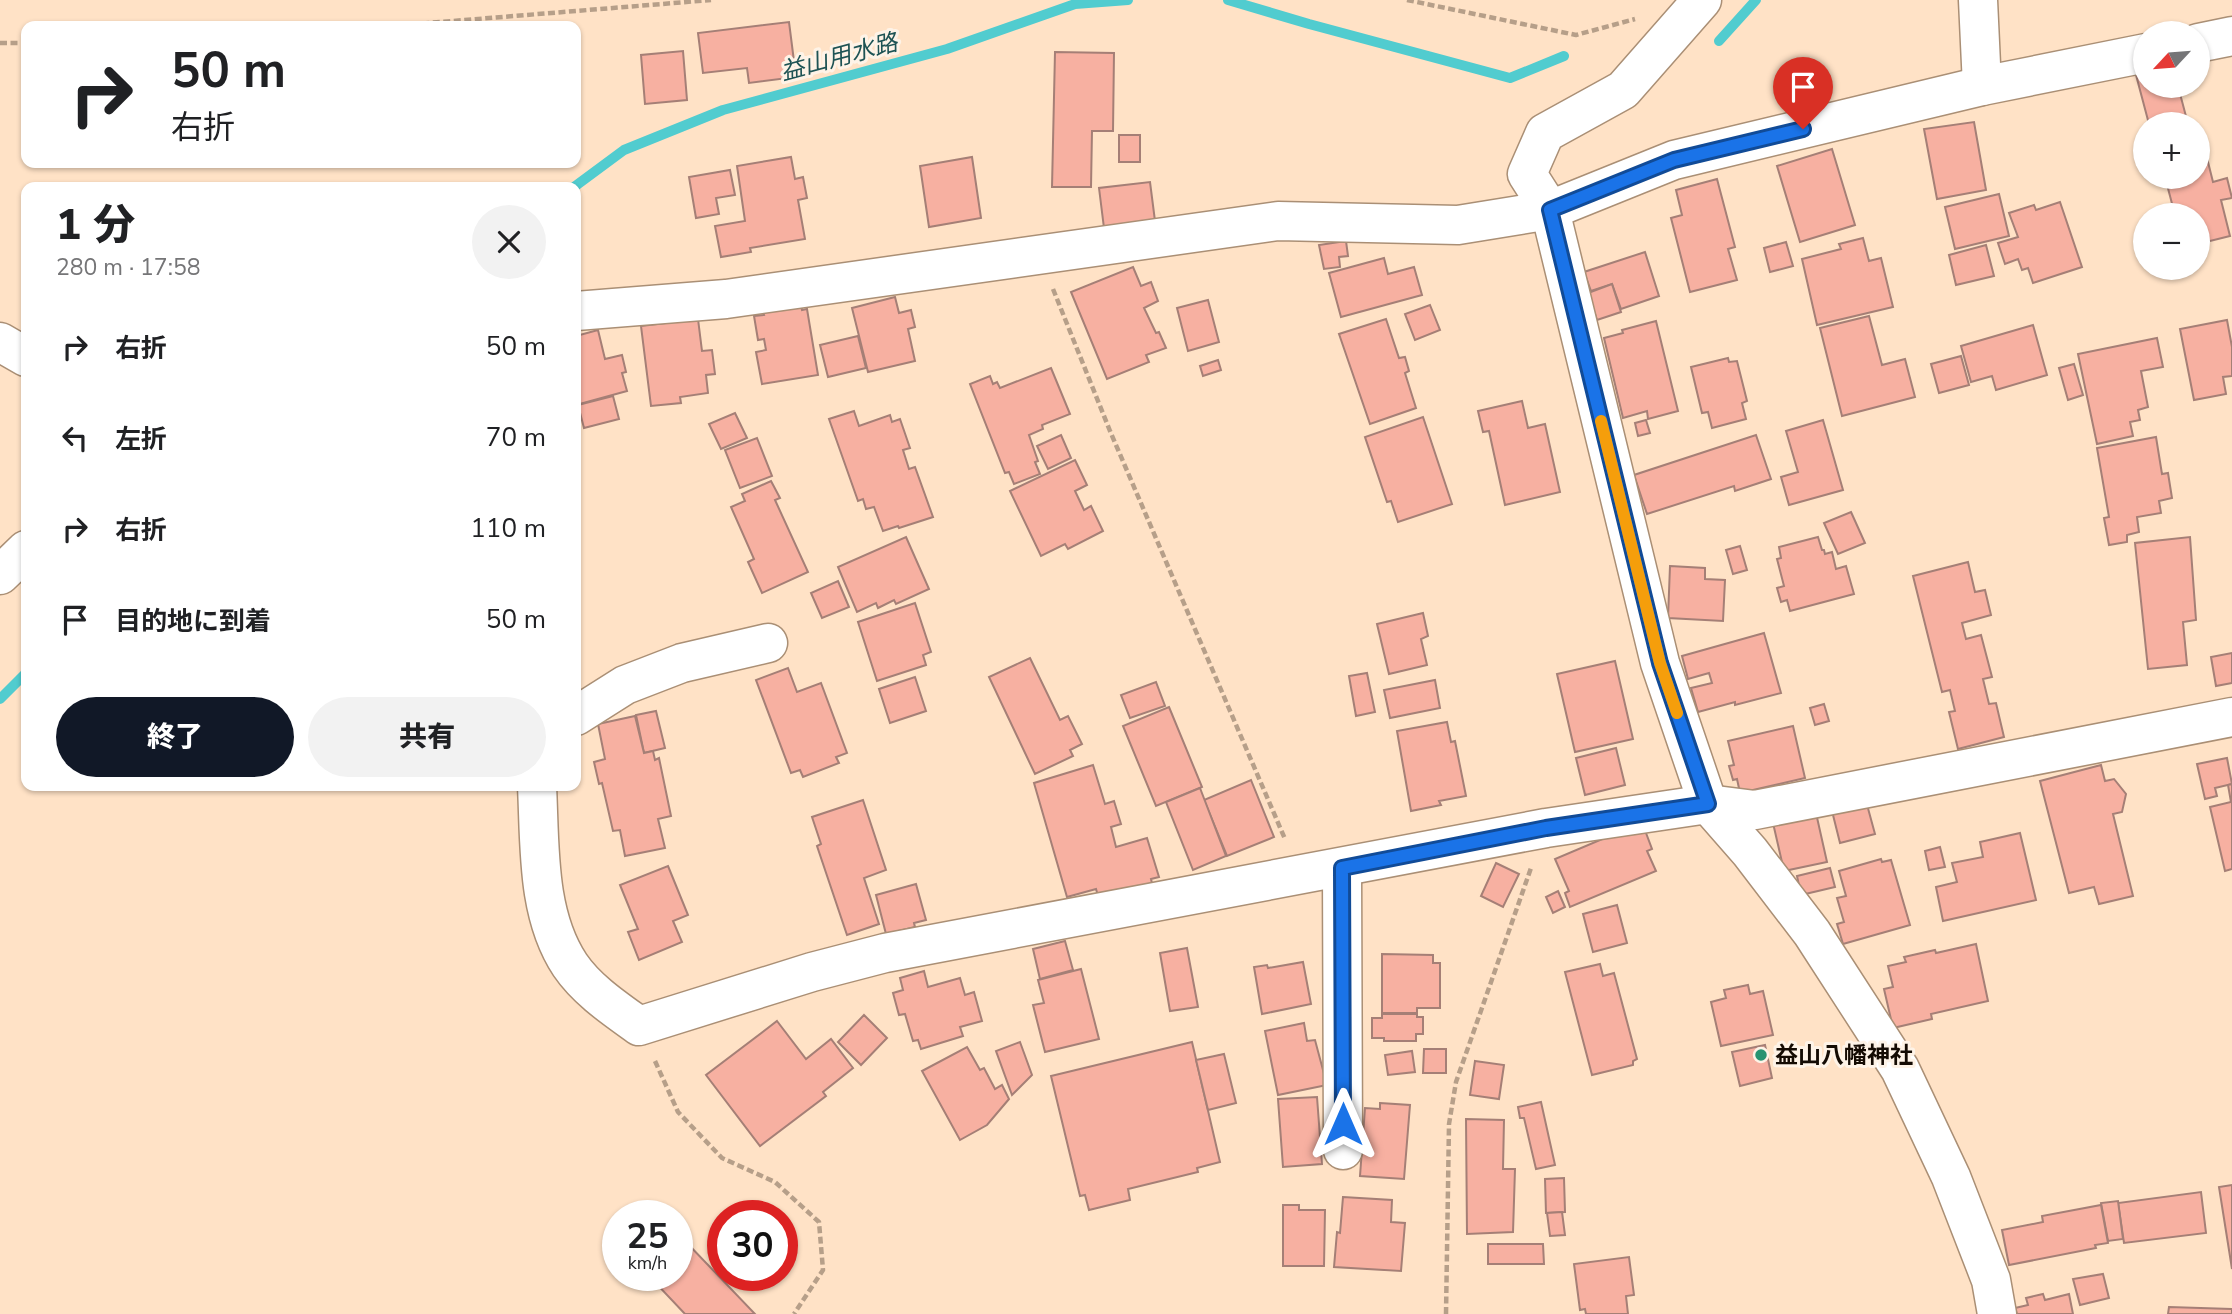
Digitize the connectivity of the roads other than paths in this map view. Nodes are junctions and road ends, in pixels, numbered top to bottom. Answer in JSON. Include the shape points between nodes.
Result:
{"nodes":[{"id":1,"x":1702,"y":0,"type":"edge"},
{"id":2,"x":1978,"y":0,"type":"edge"},
{"id":3,"x":2232,"y":36,"type":"edge"},
{"id":4,"x":2210,"y":41,"type":"edge"},
{"id":5,"x":2133,"y":56,"type":"edge"},
{"id":6,"x":1982,"y":86,"type":"junction"},
{"id":7,"x":1550,"y":210,"type":"junction"},
{"id":8,"x":581,"y":311,"type":"edge"},
{"id":9,"x":0,"y":342,"type":"edge"},
{"id":10,"x":21,"y":354,"type":"edge"},
{"id":11,"x":21,"y":555,"type":"edge"},
{"id":12,"x":0,"y":575,"type":"edge"},
{"id":13,"x":768,"y":643,"type":"dead end"},
{"id":14,"x":581,"y":713,"type":"edge"},
{"id":15,"x":2232,"y":717,"type":"edge"},
{"id":16,"x":537,"y":791,"type":"edge"},
{"id":17,"x":1708,"y":804,"type":"junction"},
{"id":18,"x":1342,"y":868,"type":"junction"},
{"id":19,"x":1343,"y":1150,"type":"dead end"},
{"id":20,"x":1997,"y":1314,"type":"edge"}],
"edges":[{"from":1,"to":7,"type":"street","via":[[1623,90],[1545,133],[1527,174]]},
{"from":2,"to":6,"type":"street"},
{"from":3,"to":4,"type":"street"},
{"from":5,"to":6,"type":"street"},
{"from":6,"to":7,"type":"street","via":[[1674,160]]},
{"from":7,"to":8,"type":"street","via":[[1458,225],[1278,221],[726,299]]},
{"from":7,"to":17,"type":"street","via":[[1660,663]]},
{"from":9,"to":10,"type":"street"},
{"from":11,"to":12,"type":"street"},
{"from":13,"to":14,"type":"street","via":[[681,663],[625,685]]},
{"from":15,"to":17,"type":"street","via":[[1755,810]]},
{"from":16,"to":18,"type":"street","via":[[548,916],[570,964],[597,995],[639,1026],[885,953]]},
{"from":17,"to":18,"type":"street","via":[[1546,828]]},
{"from":17,"to":20,"type":"street","via":[[1812,933],[1899,1069],[1951,1177],[1991,1280]]},
{"from":18,"to":19,"type":"street"}]}
